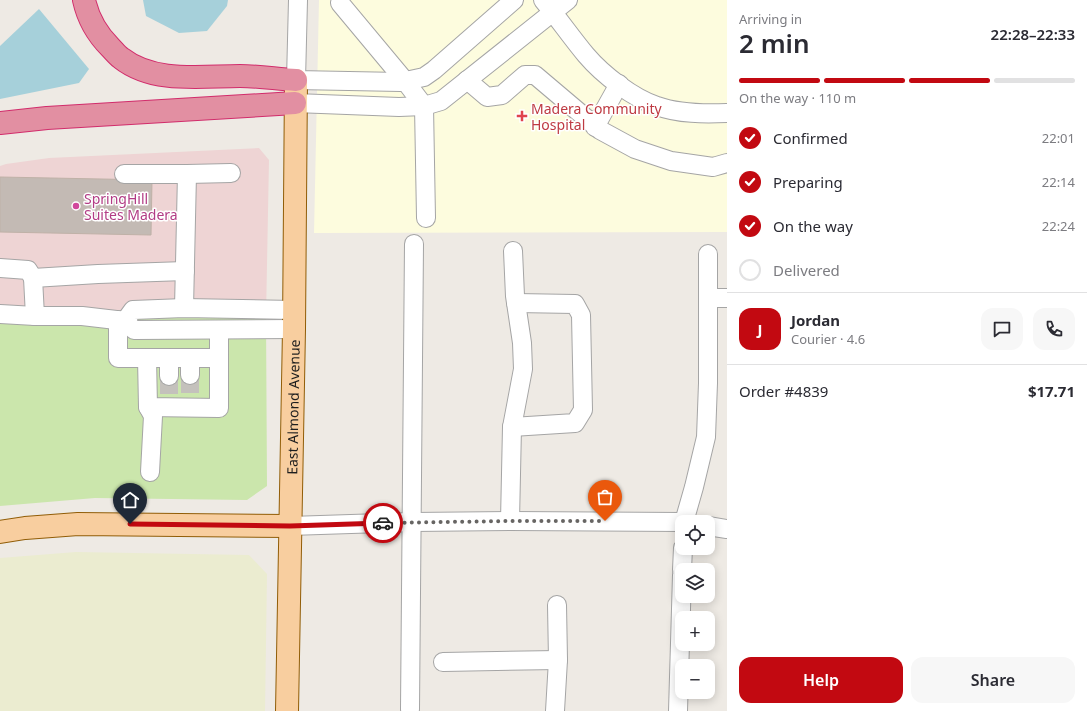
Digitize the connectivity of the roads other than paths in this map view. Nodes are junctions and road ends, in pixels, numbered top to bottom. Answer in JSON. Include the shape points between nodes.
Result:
{"nodes":[{"id":1,"x":84,"y":0,"type":"edge"},
{"id":2,"x":298,"y":0,"type":"edge"},
{"id":3,"x":568,"y":0,"type":"edge"},
{"id":4,"x":340,"y":2,"type":"dead end"},
{"id":5,"x":504,"y":4,"type":"edge"},
{"id":6,"x":548,"y":6,"type":"edge"},
{"id":7,"x":296,"y":80,"type":"junction"},
{"id":8,"x":467,"y":80,"type":"junction"},
{"id":9,"x":405,"y":81,"type":"junction"},
{"id":10,"x":619,"y":84,"type":"junction"},
{"id":11,"x":295,"y":103,"type":"junction"},
{"id":12,"x":424,"y":106,"type":"junction"},
{"id":13,"x":727,"y":113,"type":"edge"},
{"id":14,"x":0,"y":124,"type":"edge"},
{"id":15,"x":595,"y":126,"type":"junction"},
{"id":16,"x":727,"y":163,"type":"edge"},
{"id":17,"x":232,"y":173,"type":"dead end"},
{"id":18,"x":124,"y":174,"type":"dead end"},
{"id":19,"x":187,"y":174,"type":"junction"},
{"id":20,"x":426,"y":218,"type":"dead end"},
{"id":21,"x":414,"y":244,"type":"dead end"},
{"id":22,"x":514,"y":251,"type":"dead end"},
{"id":23,"x":708,"y":254,"type":"dead end"},
{"id":24,"x":0,"y":268,"type":"edge"},
{"id":25,"x":185,"y":271,"type":"junction"},
{"id":26,"x":33,"y":278,"type":"junction"},
{"id":27,"x":708,"y":298,"type":"junction"},
{"id":28,"x":727,"y":298,"type":"edge"},
{"id":29,"x":516,"y":303,"type":"junction"},
{"id":30,"x":184,"y":308,"type":"junction"},
{"id":31,"x":0,"y":314,"type":"edge"},
{"id":32,"x":35,"y":316,"type":"junction"},
{"id":33,"x":294,"y":319,"type":"junction"},
{"id":34,"x":121,"y":320,"type":"junction"},
{"id":35,"x":220,"y":330,"type":"junction"},
{"id":36,"x":147,"y":358,"type":"junction"},
{"id":37,"x":169,"y":358,"type":"junction"},
{"id":38,"x":219,"y":358,"type":"junction"},
{"id":39,"x":169,"y":376,"type":"tunnel mouth"},
{"id":40,"x":148,"y":407,"type":"junction"},
{"id":41,"x":512,"y":427,"type":"junction"},
{"id":42,"x":150,"y":472,"type":"dead end"},
{"id":43,"x":686,"y":515,"type":"edge"},
{"id":44,"x":510,"y":521,"type":"junction"},
{"id":45,"x":412,"y":522,"type":"junction"},
{"id":46,"x":675,"y":522,"type":"edge"},
{"id":47,"x":290,"y":526,"type":"junction"},
{"id":48,"x":715,"y":527,"type":"edge"},
{"id":49,"x":727,"y":529,"type":"edge"},
{"id":50,"x":0,"y":532,"type":"edge"},
{"id":51,"x":681,"y":603,"type":"edge"},
{"id":52,"x":557,"y":605,"type":"dead end"},
{"id":53,"x":558,"y":660,"type":"junction"},
{"id":54,"x":443,"y":662,"type":"dead end"},
{"id":55,"x":410,"y":709,"type":"dead end"},
{"id":56,"x":287,"y":711,"type":"edge"},
{"id":57,"x":555,"y":711,"type":"edge"},
{"id":58,"x":678,"y":711,"type":"edge"}],
"edges":[{"from":1,"to":7,"type":"highway","via":[[91,22],[104,41],[122,59],[139,68],[160,75],[180,77],[248,76]]},
{"from":2,"to":7,"type":"street"},
{"from":3,"to":6,"type":"street"},
{"from":4,"to":9,"type":"street"},
{"from":5,"to":9,"type":"street","via":[[429,74]]},
{"from":6,"to":8,"type":"street"},
{"from":6,"to":10,"type":"street","via":[[587,56]]},
{"from":7,"to":9,"type":"street"},
{"from":7,"to":11,"type":"main road","name":"East Almond Avenue"},
{"from":8,"to":12,"type":"street","via":[[441,101]]},
{"from":8,"to":15,"type":"street","via":[[487,97],[502,95],[525,76],[534,75]]},
{"from":9,"to":12,"type":"street"},
{"from":10,"to":13,"type":"street","via":[[658,107],[696,113]]},
{"from":10,"to":15,"type":"street"},
{"from":11,"to":12,"type":"street"},
{"from":11,"to":14,"type":"highway","via":[[47,118]]},
{"from":11,"to":33,"type":"main road","name":"East Almond Avenue"},
{"from":12,"to":20,"type":"street"},
{"from":15,"to":16,"type":"street","via":[[635,149],[671,161],[713,167]]},
{"from":17,"to":19,"type":"street"},
{"from":18,"to":19,"type":"street"},
{"from":19,"to":25,"type":"street"},
{"from":21,"to":45,"type":"street"},
{"from":22,"to":29,"type":"street"},
{"from":23,"to":27,"type":"street"},
{"from":24,"to":26,"type":"street","via":[[28,270]]},
{"from":25,"to":26,"type":"street"},
{"from":25,"to":30,"type":"street"},
{"from":26,"to":32,"type":"street"},
{"from":27,"to":28,"type":"street"},
{"from":27,"to":43,"type":"street","via":[[706,437]]},
{"from":29,"to":41,"type":"street","via":[[524,369]]},
{"from":29,"to":41,"type":"street","via":[[575,304],[581,315],[583,410],[575,423]]},
{"from":30,"to":33,"type":"street"},
{"from":30,"to":34,"type":"street","via":[[133,310]]},
{"from":31,"to":32,"type":"street"},
{"from":32,"to":34,"type":"street","via":[[82,316]]},
{"from":33,"to":35,"type":"street"},
{"from":33,"to":47,"type":"main road","name":"East Almond Avenue"},
{"from":34,"to":35,"type":"street","via":[[134,330]]},
{"from":34,"to":36,"type":"street","via":[[118,358]]},
{"from":35,"to":38,"type":"street"},
{"from":36,"to":37,"type":"street"},
{"from":36,"to":40,"type":"street"},
{"from":37,"to":38,"type":"street","via":[[190,367]]},
{"from":37,"to":39,"type":"street"},
{"from":38,"to":40,"type":"street","via":[[219,408],[190,404]]},
{"from":40,"to":42,"type":"street","via":[[153,416]]},
{"from":41,"to":44,"type":"street"},
{"from":44,"to":45,"type":"street"},
{"from":44,"to":46,"type":"street"},
{"from":45,"to":47,"type":"street"},
{"from":45,"to":55,"type":"street"},
{"from":47,"to":50,"type":"main road","via":[[78,524]]},
{"from":47,"to":56,"type":"main road","name":"East Almond Avenue"},
{"from":48,"to":49,"type":"street"},
{"from":51,"to":58,"type":"street"},
{"from":52,"to":53,"type":"street"},
{"from":53,"to":54,"type":"street"},
{"from":53,"to":57,"type":"street"}]}
